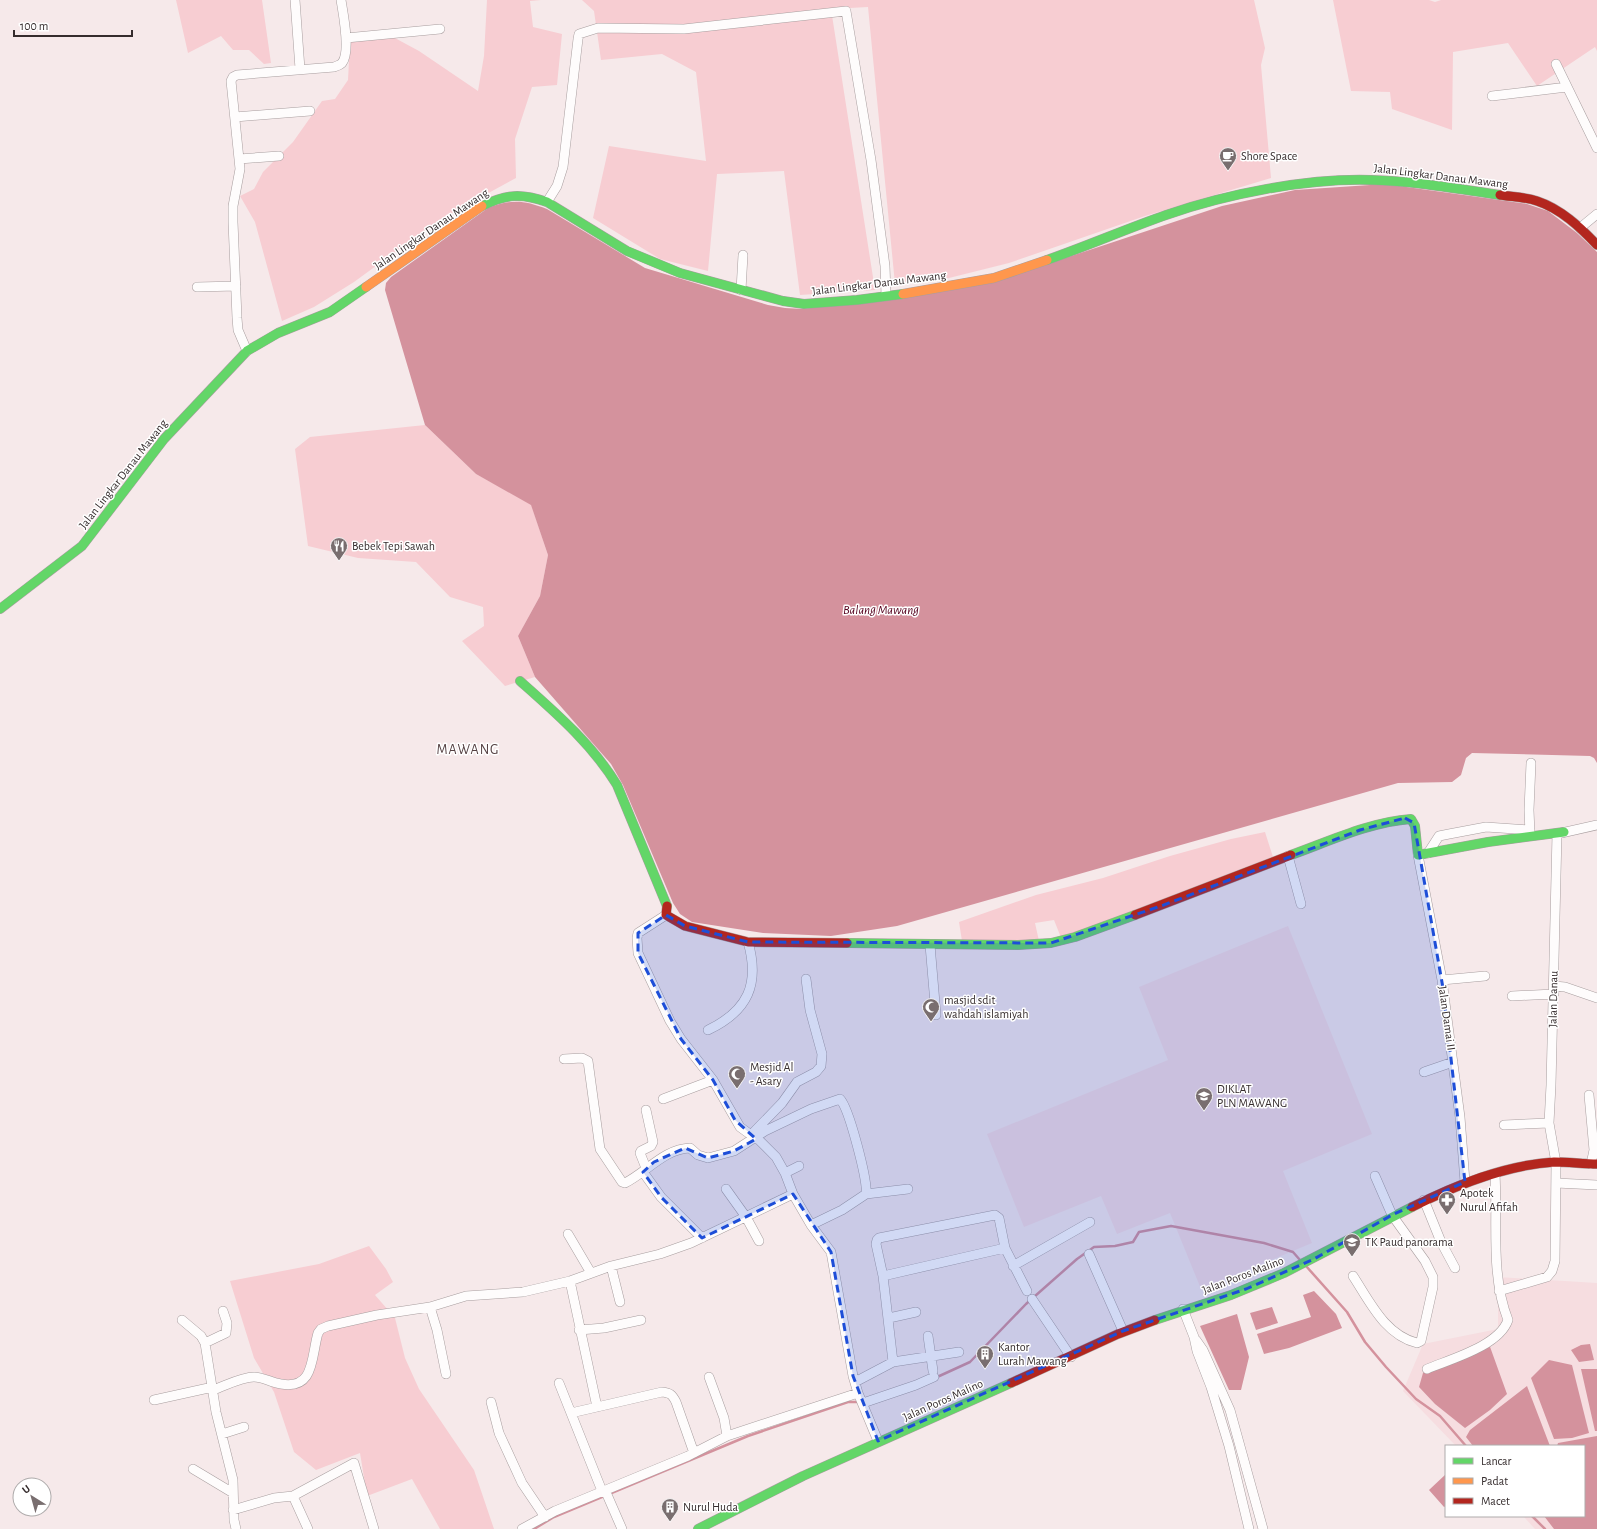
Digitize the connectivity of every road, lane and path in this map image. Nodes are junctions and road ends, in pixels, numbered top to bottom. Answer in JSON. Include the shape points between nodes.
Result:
{"nodes":[{"id":1,"x":295,"y":0,"type":"edge"},
{"id":2,"x":342,"y":0,"type":"edge"},
{"id":3,"x":440,"y":29,"type":"dead end"},
{"id":4,"x":346,"y":38,"type":"junction"},
{"id":5,"x":1556,"y":64,"type":"dead end"},
{"id":6,"x":300,"y":69,"type":"junction"},
{"id":7,"x":1567,"y":87,"type":"junction"},
{"id":8,"x":1492,"y":96,"type":"dead end"},
{"id":9,"x":310,"y":111,"type":"dead end"},
{"id":10,"x":235,"y":117,"type":"junction"},
{"id":11,"x":1597,"y":148,"type":"edge"},
{"id":12,"x":279,"y":156,"type":"dead end"},
{"id":13,"x":239,"y":159,"type":"junction"},
{"id":14,"x":547,"y":202,"type":"junction"},
{"id":15,"x":1597,"y":214,"type":"edge"},
{"id":16,"x":1580,"y":228,"type":"junction"},
{"id":17,"x":1597,"y":245,"type":"edge"},
{"id":18,"x":743,"y":254,"type":"dead end"},
{"id":19,"x":236,"y":286,"type":"junction"},
{"id":20,"x":197,"y":287,"type":"dead end"},
{"id":21,"x":741,"y":290,"type":"junction"},
{"id":22,"x":886,"y":295,"type":"junction"},
{"id":23,"x":247,"y":351,"type":"junction"},
{"id":24,"x":0,"y":609,"type":"edge"},
{"id":25,"x":520,"y":681,"type":"dead end"},
{"id":26,"x":1530,"y":766,"type":"dead end"},
{"id":27,"x":1597,"y":825,"type":"edge"},
{"id":28,"x":1530,"y":833,"type":"junction"},
{"id":29,"x":1561,"y":833,"type":"junction"},
{"id":30,"x":1428,"y":853,"type":"junction"},
{"id":31,"x":1418,"y":855,"type":"junction"},
{"id":32,"x":1288,"y":856,"type":"junction"},
{"id":33,"x":1301,"y":904,"type":"dead end"},
{"id":34,"x":666,"y":915,"type":"junction"},
{"id":35,"x":748,"y":942,"type":"junction"},
{"id":36,"x":930,"y":945,"type":"junction"},
{"id":37,"x":1485,"y":976,"type":"dead end"},
{"id":38,"x":806,"y":978,"type":"dead end"},
{"id":39,"x":1442,"y":980,"type":"junction"},
{"id":40,"x":1554,"y":990,"type":"junction"},
{"id":41,"x":1512,"y":996,"type":"dead end"},
{"id":42,"x":1597,"y":998,"type":"edge"},
{"id":43,"x":936,"y":1015,"type":"dead end"},
{"id":44,"x":708,"y":1030,"type":"dead end"},
{"id":45,"x":564,"y":1059,"type":"dead end"},
{"id":46,"x":1453,"y":1062,"type":"junction"},
{"id":47,"x":1424,"y":1072,"type":"dead end"},
{"id":48,"x":713,"y":1080,"type":"junction"},
{"id":49,"x":1589,"y":1095,"type":"dead end"},
{"id":50,"x":663,"y":1099,"type":"dead end"},
{"id":51,"x":646,"y":1110,"type":"dead end"},
{"id":52,"x":1549,"y":1123,"type":"junction"},
{"id":53,"x":1504,"y":1125,"type":"dead end"},
{"id":54,"x":754,"y":1136,"type":"junction"},
{"id":55,"x":1556,"y":1163,"type":"junction"},
{"id":56,"x":1594,"y":1164,"type":"edge"},
{"id":57,"x":799,"y":1166,"type":"dead end"},
{"id":58,"x":644,"y":1170,"type":"junction"},
{"id":59,"x":785,"y":1173,"type":"junction"},
{"id":60,"x":1495,"y":1174,"type":"junction"},
{"id":61,"x":1375,"y":1176,"type":"dead end"},
{"id":62,"x":1465,"y":1182,"type":"junction"},
{"id":63,"x":1556,"y":1183,"type":"junction"},
{"id":64,"x":1597,"y":1185,"type":"edge"},
{"id":65,"x":726,"y":1189,"type":"dead end"},
{"id":66,"x":908,"y":1189,"type":"dead end"},
{"id":67,"x":793,"y":1194,"type":"junction"},
{"id":68,"x":866,"y":1194,"type":"junction"},
{"id":69,"x":1424,"y":1200,"type":"junction"},
{"id":70,"x":1392,"y":1215,"type":"junction"},
{"id":71,"x":746,"y":1217,"type":"junction"},
{"id":72,"x":1090,"y":1222,"type":"dead end"},
{"id":73,"x":811,"y":1225,"type":"junction"},
{"id":74,"x":568,"y":1234,"type":"dead end"},
{"id":75,"x":702,"y":1238,"type":"junction"},
{"id":76,"x":759,"y":1241,"type":"dead end"},
{"id":77,"x":1005,"y":1248,"type":"junction"},
{"id":78,"x":1089,"y":1254,"type":"dead end"},
{"id":79,"x":611,"y":1266,"type":"junction"},
{"id":80,"x":1013,"y":1266,"type":"junction"},
{"id":81,"x":1455,"y":1268,"type":"dead end"},
{"id":82,"x":591,"y":1273,"type":"junction"},
{"id":83,"x":883,"y":1276,"type":"junction"},
{"id":84,"x":1353,"y":1276,"type":"dead end"},
{"id":85,"x":570,"y":1281,"type":"junction"},
{"id":86,"x":1499,"y":1291,"type":"junction"},
{"id":87,"x":620,"y":1302,"type":"dead end"},
{"id":88,"x":430,"y":1307,"type":"junction"},
{"id":89,"x":1183,"y":1309,"type":"junction"},
{"id":90,"x":223,"y":1312,"type":"dead end"},
{"id":91,"x":916,"y":1312,"type":"dead end"},
{"id":92,"x":889,"y":1318,"type":"junction"},
{"id":93,"x":182,"y":1320,"type":"dead end"},
{"id":94,"x":641,"y":1320,"type":"dead end"},
{"id":95,"x":579,"y":1330,"type":"junction"},
{"id":96,"x":1123,"y":1332,"type":"junction"},
{"id":97,"x":928,"y":1336,"type":"dead end"},
{"id":98,"x":1194,"y":1337,"type":"junction"},
{"id":99,"x":205,"y":1343,"type":"junction"},
{"id":100,"x":959,"y":1352,"type":"dead end"},
{"id":101,"x":931,"y":1357,"type":"junction"},
{"id":102,"x":1071,"y":1357,"type":"junction"},
{"id":103,"x":893,"y":1362,"type":"junction"},
{"id":104,"x":1427,"y":1369,"type":"dead end"},
{"id":105,"x":446,"y":1374,"type":"dead end"},
{"id":106,"x":709,"y":1377,"type":"dead end"},
{"id":107,"x":855,"y":1382,"type":"junction"},
{"id":108,"x":559,"y":1383,"type":"dead end"},
{"id":109,"x":213,"y":1389,"type":"junction"},
{"id":110,"x":861,"y":1399,"type":"junction"},
{"id":111,"x":154,"y":1400,"type":"dead end"},
{"id":112,"x":491,"y":1402,"type":"dead end"},
{"id":113,"x":597,"y":1407,"type":"junction"},
{"id":114,"x":571,"y":1413,"type":"junction"},
{"id":115,"x":244,"y":1427,"type":"dead end"},
{"id":116,"x":222,"y":1434,"type":"junction"},
{"id":117,"x":727,"y":1436,"type":"junction"},
{"id":118,"x":878,"y":1441,"type":"junction"},
{"id":119,"x":694,"y":1453,"type":"junction"},
{"id":120,"x":193,"y":1469,"type":"dead end"},
{"id":121,"x":604,"y":1491,"type":"junction"},
{"id":122,"x":233,"y":1493,"type":"junction"},
{"id":123,"x":293,"y":1496,"type":"junction"},
{"id":124,"x":233,"y":1510,"type":"junction"},
{"id":125,"x":545,"y":1517,"type":"junction"},
{"id":126,"x":236,"y":1529,"type":"edge"},
{"id":127,"x":308,"y":1529,"type":"edge"},
{"id":128,"x":374,"y":1529,"type":"edge"},
{"id":129,"x":522,"y":1529,"type":"edge"},
{"id":130,"x":622,"y":1529,"type":"edge"},
{"id":131,"x":698,"y":1529,"type":"edge"},
{"id":132,"x":1249,"y":1529,"type":"edge"},
{"id":133,"x":1263,"y":1529,"type":"edge"}],
"edges":[{"from":1,"to":6,"type":"street"},
{"from":2,"to":4,"type":"street"},
{"from":3,"to":4,"type":"street"},
{"from":4,"to":6,"type":"street","via":[[344,59],[340,64],[334,67]]},
{"from":5,"to":7,"type":"street"},
{"from":6,"to":10,"type":"street","via":[[241,74],[233,77],[231,88]]},
{"from":7,"to":8,"type":"street"},
{"from":7,"to":11,"type":"street"},
{"from":9,"to":10,"type":"street"},
{"from":10,"to":13,"type":"street"},
{"from":12,"to":13,"type":"street"},
{"from":13,"to":19,"type":"street","via":[[240,169],[233,206]]},
{"from":14,"to":21,"type":"street","name":"Jalan Lingkar Danau Mawang","via":[[627,251],[680,273]]},
{"from":14,"to":22,"type":"street","via":[[557,186],[563,167],[578,39],[582,31],[598,28],[684,29],[846,11],[871,160],[885,266]]},
{"from":14,"to":23,"type":"street","name":"Jalan Lingkar Danau Mawang","via":[[517,194],[488,203],[330,312],[278,333]]},
{"from":15,"to":16,"type":"street"},
{"from":16,"to":17,"type":"street","name":"Jalan Lingkar Danau Mawang"},
{"from":16,"to":22,"type":"street","name":"Jalan Lingkar Danau Mawang","via":[[1566,215],[1536,200],[1415,183],[1370,180],[1313,183],[1205,203],[994,278]]},
{"from":18,"to":21,"type":"street"},
{"from":19,"to":20,"type":"street"},
{"from":19,"to":23,"type":"street","via":[[238,330]]},
{"from":21,"to":22,"type":"street","name":"Jalan Lingkar Danau Mawang","via":[[804,304]]},
{"from":23,"to":24,"type":"street","name":"Jalan Lingkar Danau Mawang","via":[[164,439],[82,546]]},
{"from":25,"to":34,"type":"street","via":[[588,744],[610,772],[666,902]]},
{"from":26,"to":28,"type":"street"},
{"from":27,"to":29,"type":"street"},
{"from":28,"to":29,"type":"street"},
{"from":28,"to":30,"type":"street"},
{"from":28,"to":30,"type":"street","via":[[1486,827],[1448,834],[1436,839]]},
{"from":29,"to":40,"type":"street","name":"Jalan Danau"},
{"from":30,"to":31,"type":"street"},
{"from":31,"to":32,"type":"street","via":[[1414,823],[1411,818],[1405,818],[1360,830]]},
{"from":31,"to":39,"type":"street","name":"Jalan Damai II"},
{"from":32,"to":33,"type":"street"},
{"from":32,"to":36,"type":"street","via":[[1161,906],[1051,943]]},
{"from":34,"to":35,"type":"street","via":[[686,926]]},
{"from":34,"to":48,"type":"street","via":[[638,933],[638,953],[670,1021],[692,1055]]},
{"from":35,"to":36,"type":"street"},
{"from":35,"to":44,"type":"street","via":[[753,959],[750,993],[722,1024]]},
{"from":36,"to":43,"type":"street"},
{"from":37,"to":39,"type":"street"},
{"from":38,"to":54,"type":"street","via":[[810,1010],[822,1054],[821,1066],[816,1072],[797,1082]]},
{"from":39,"to":46,"type":"street","name":"Jalan Damai II"},
{"from":40,"to":41,"type":"street"},
{"from":40,"to":42,"type":"street","via":[[1565,988]]},
{"from":40,"to":52,"type":"street","name":"Jalan Danau"},
{"from":45,"to":58,"type":"street","via":[[582,1058],[588,1061],[598,1140],[606,1160],[625,1183]]},
{"from":46,"to":47,"type":"street"},
{"from":46,"to":62,"type":"street","name":"Jalan Damai II"},
{"from":48,"to":50,"type":"street"},
{"from":48,"to":54,"type":"street","via":[[735,1120]]},
{"from":49,"to":56,"type":"street"},
{"from":51,"to":58,"type":"street","via":[[653,1142],[640,1153]]},
{"from":52,"to":53,"type":"street"},
{"from":52,"to":55,"type":"street","name":"Jalan Danau"},
{"from":54,"to":58,"type":"street","via":[[734,1151],[708,1158],[685,1148],[662,1158]]},
{"from":54,"to":59,"type":"street","via":[[776,1157]]},
{"from":54,"to":68,"type":"street","via":[[840,1099],[860,1159]]},
{"from":55,"to":56,"type":"street","name":"Jalan Poros Malino"},
{"from":55,"to":60,"type":"street","name":"Jalan Poros Malino"},
{"from":55,"to":63,"type":"street","name":"Jalan Danau"},
{"from":57,"to":59,"type":"street"},
{"from":58,"to":75,"type":"street","via":[[661,1197]]},
{"from":59,"to":67,"type":"street"},
{"from":60,"to":62,"type":"street","name":"Jalan Poros Malino"},
{"from":60,"to":86,"type":"street"},
{"from":61,"to":70,"type":"street"},
{"from":62,"to":69,"type":"street","name":"Jalan Poros Malino"},
{"from":63,"to":64,"type":"street"},
{"from":63,"to":86,"type":"street","name":"Jalan Danau","via":[[1555,1256],[1552,1271],[1547,1277]]},
{"from":65,"to":71,"type":"street"},
{"from":66,"to":68,"type":"street"},
{"from":67,"to":71,"type":"street"},
{"from":67,"to":73,"type":"street"},
{"from":68,"to":73,"type":"street","via":[[842,1210]]},
{"from":69,"to":70,"type":"street","name":"Jalan Poros Malino"},
{"from":69,"to":81,"type":"street","via":[[1440,1242]]},
{"from":70,"to":84,"type":"street","via":[[1425,1261],[1433,1277],[1421,1342],[1406,1340],[1389,1328]]},
{"from":70,"to":89,"type":"street","name":"Jalan Poros Malino","via":[[1294,1268],[1246,1289]]},
{"from":71,"to":75,"type":"street"},
{"from":71,"to":76,"type":"street"},
{"from":72,"to":80,"type":"street"},
{"from":73,"to":107,"type":"street","via":[[831,1252]]},
{"from":74,"to":82,"type":"street"},
{"from":75,"to":79,"type":"street","via":[[660,1254]]},
{"from":77,"to":80,"type":"street"},
{"from":77,"to":83,"type":"street"},
{"from":77,"to":83,"type":"street","via":[[999,1218],[994,1215],[886,1236],[876,1242]]},
{"from":78,"to":96,"type":"street"},
{"from":79,"to":82,"type":"street"},
{"from":79,"to":87,"type":"street"},
{"from":80,"to":102,"type":"street","via":[[1029,1295]]},
{"from":82,"to":85,"type":"street"},
{"from":83,"to":92,"type":"street"},
{"from":85,"to":88,"type":"street","via":[[523,1292],[466,1296]]},
{"from":85,"to":95,"type":"street"},
{"from":86,"to":104,"type":"street","via":[[1508,1320],[1501,1332],[1490,1342]]},
{"from":88,"to":105,"type":"street"},
{"from":88,"to":109,"type":"street","via":[[377,1315],[321,1329],[308,1374],[300,1382],[290,1385],[254,1377]]},
{"from":89,"to":96,"type":"street","name":"Jalan Poros Malino"},
{"from":89,"to":98,"type":"street"},
{"from":90,"to":99,"type":"street","via":[[227,1323],[226,1333]]},
{"from":91,"to":92,"type":"street"},
{"from":92,"to":103,"type":"street"},
{"from":93,"to":99,"type":"street","via":[[201,1336]]},
{"from":94,"to":95,"type":"street","via":[[604,1328]]},
{"from":95,"to":113,"type":"street"},
{"from":96,"to":102,"type":"street","name":"Jalan Poros Malino"},
{"from":97,"to":101,"type":"street"},
{"from":98,"to":132,"type":"street","via":[[1229,1446]]},
{"from":98,"to":133,"type":"street","via":[[1204,1350],[1230,1410]]},
{"from":99,"to":109,"type":"street"},
{"from":100,"to":101,"type":"street"},
{"from":101,"to":103,"type":"street"},
{"from":101,"to":110,"type":"street","via":[[934,1374],[916,1385]]},
{"from":102,"to":118,"type":"street","name":"Jalan Poros Malino"},
{"from":103,"to":107,"type":"street"},
{"from":106,"to":117,"type":"street","via":[[724,1418]]},
{"from":107,"to":110,"type":"street"},
{"from":108,"to":114,"type":"street"},
{"from":109,"to":111,"type":"street"},
{"from":109,"to":116,"type":"street"},
{"from":110,"to":117,"type":"street"},
{"from":110,"to":118,"type":"street"},
{"from":112,"to":125,"type":"street","via":[[499,1433],[522,1483]]},
{"from":113,"to":114,"type":"street"},
{"from":113,"to":119,"type":"street","via":[[668,1392],[676,1402]]},
{"from":114,"to":121,"type":"street"},
{"from":115,"to":116,"type":"street"},
{"from":116,"to":122,"type":"street","via":[[230,1462]]},
{"from":117,"to":119,"type":"street"},
{"from":118,"to":131,"type":"street","name":"Jalan Poros Malino"},
{"from":119,"to":121,"type":"street"},
{"from":120,"to":122,"type":"street"},
{"from":121,"to":125,"type":"street"},
{"from":121,"to":130,"type":"street"},
{"from":122,"to":124,"type":"street"},
{"from":123,"to":124,"type":"street","via":[[274,1498]]},
{"from":123,"to":127,"type":"street"},
{"from":123,"to":128,"type":"street","via":[[354,1463]]},
{"from":124,"to":126,"type":"street"},
{"from":125,"to":129,"type":"street"}]}
